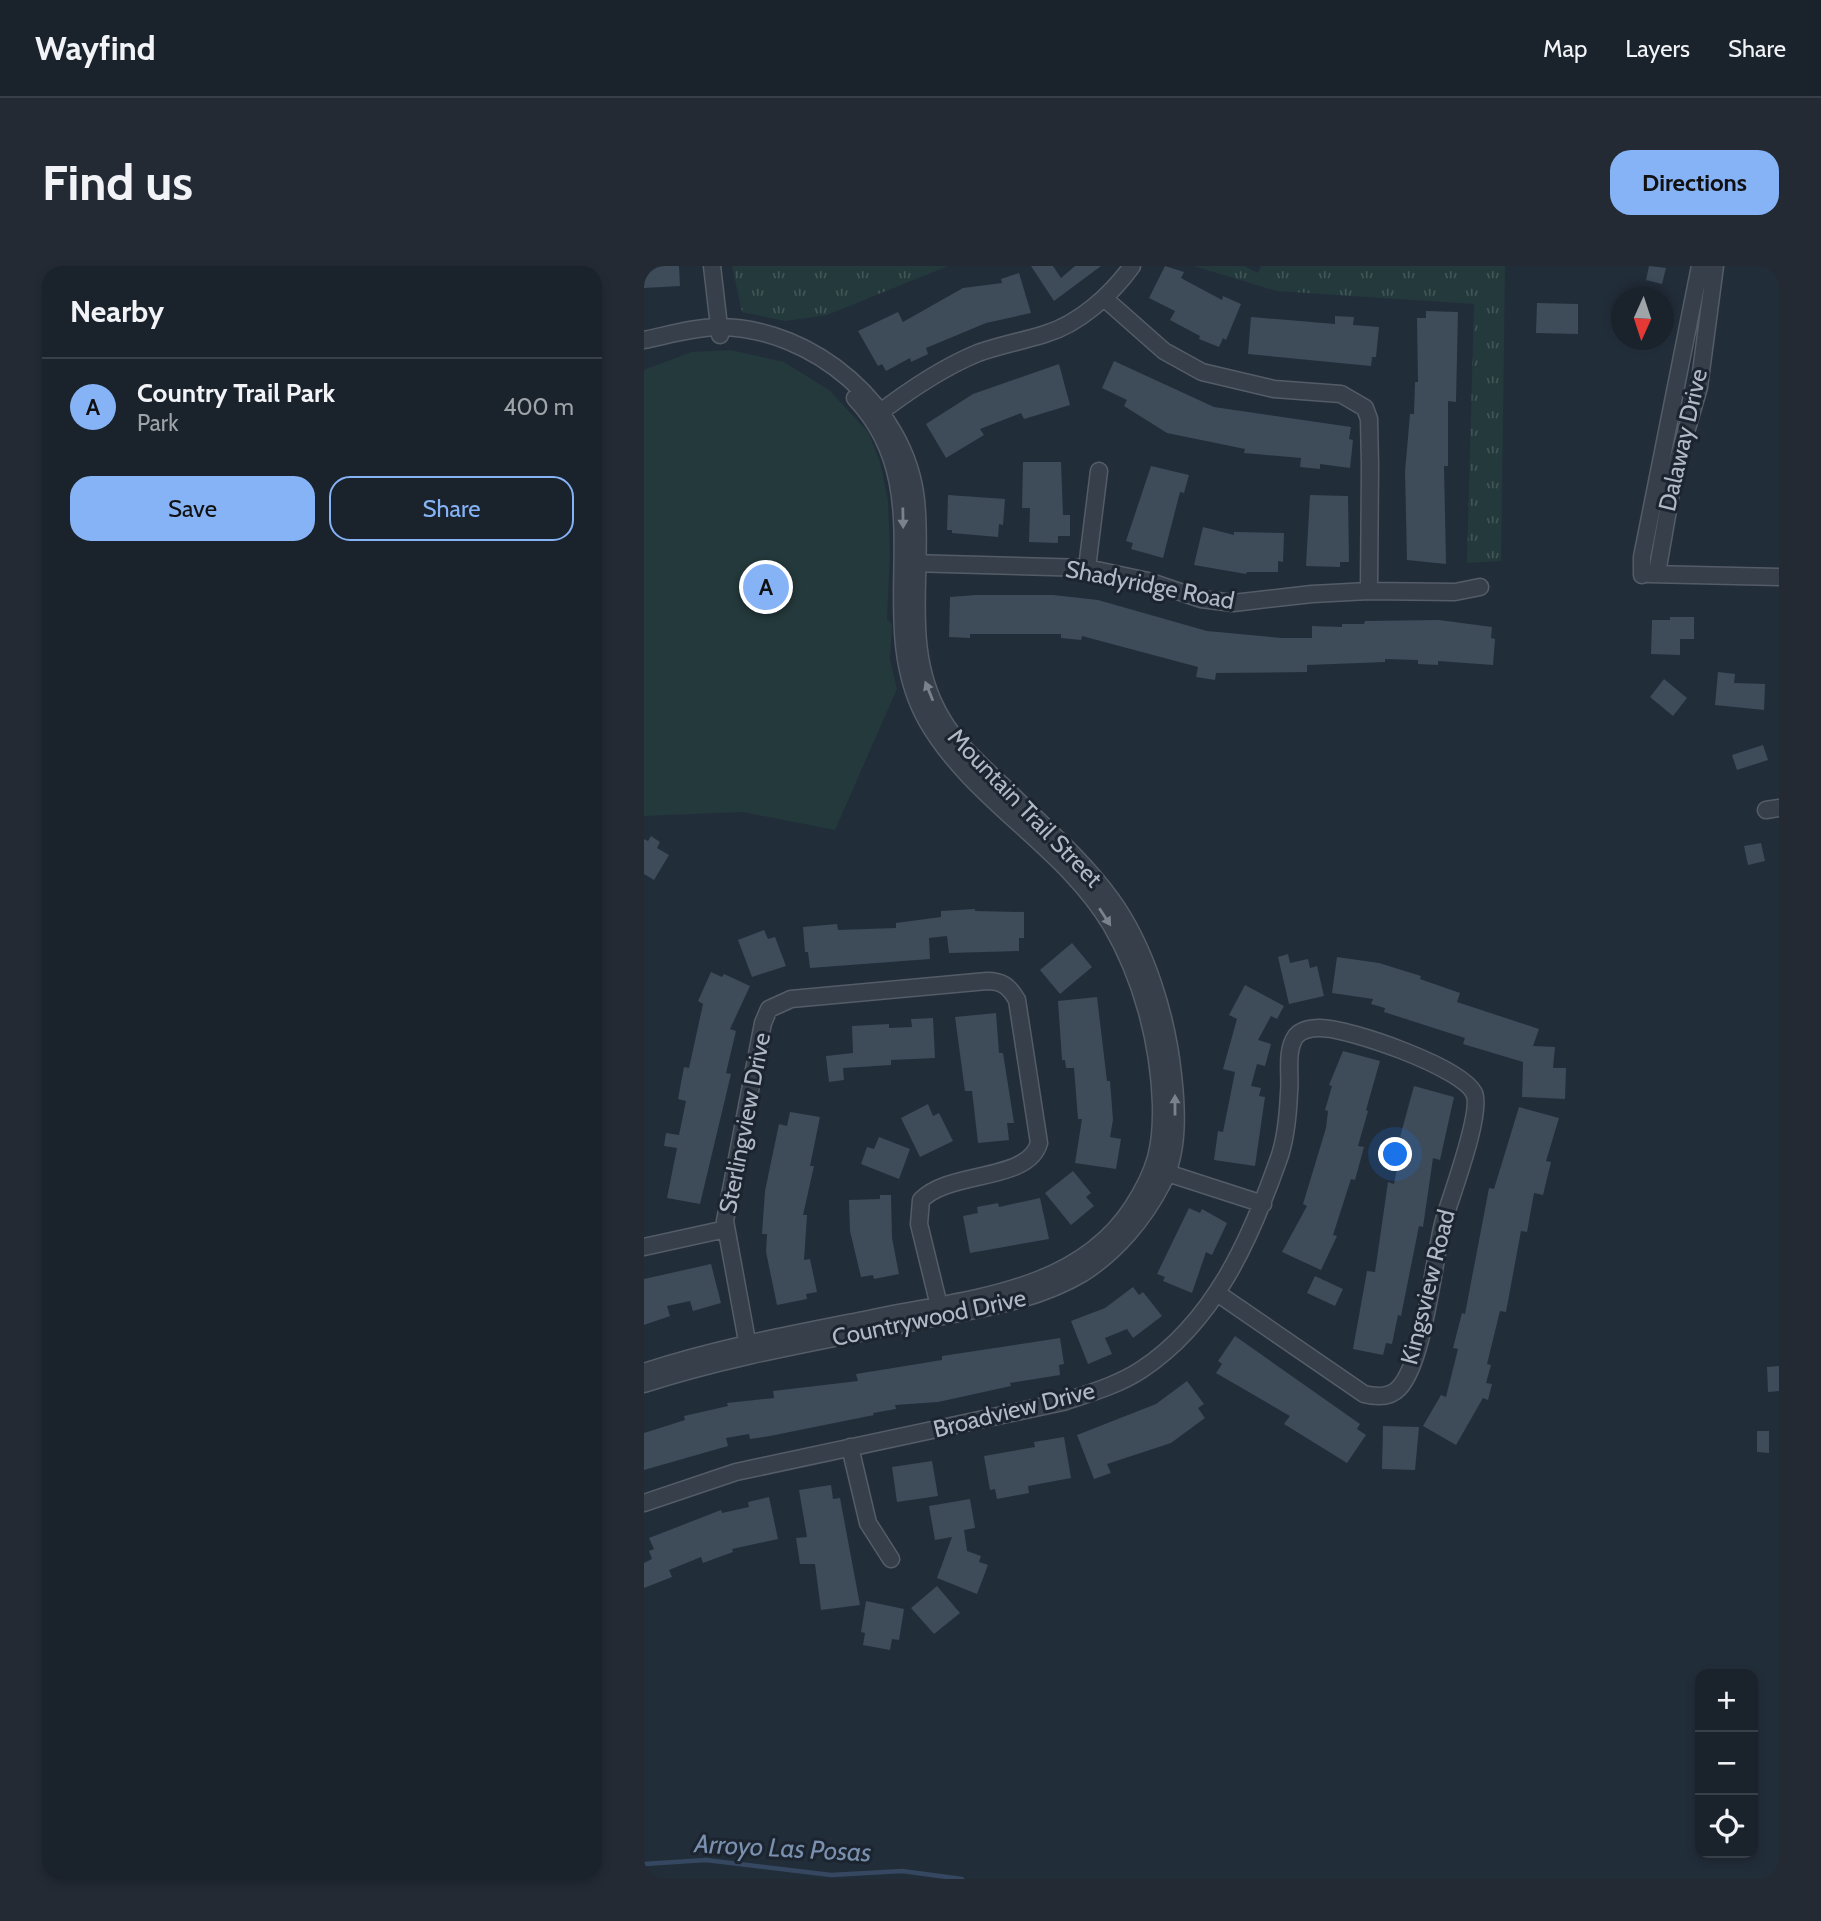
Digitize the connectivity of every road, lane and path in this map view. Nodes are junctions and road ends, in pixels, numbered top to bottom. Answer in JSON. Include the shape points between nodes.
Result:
{"nodes":[{"id":1,"x":712,"y":266,"type":"edge"},
{"id":2,"x":1132,"y":266,"type":"edge"},
{"id":3,"x":1700,"y":266,"type":"edge"},
{"id":4,"x":1715,"y":266,"type":"edge"},
{"id":5,"x":1104,"y":298,"type":"junction"},
{"id":6,"x":720,"y":332,"type":"junction"},
{"id":7,"x":644,"y":340,"type":"edge"},
{"id":8,"x":644,"y":348,"type":"edge"},
{"id":9,"x":876,"y":415,"type":"junction"},
{"id":10,"x":1099,"y":471,"type":"dead end"},
{"id":11,"x":911,"y":563,"type":"junction"},
{"id":12,"x":1087,"y":568,"type":"junction"},
{"id":13,"x":1644,"y":574,"type":"junction"},
{"id":14,"x":1779,"y":577,"type":"edge"},
{"id":15,"x":1480,"y":587,"type":"dead end"},
{"id":16,"x":1368,"y":591,"type":"junction"},
{"id":17,"x":1476,"y":1098,"type":"joint"},
{"id":18,"x":1161,"y":1171,"type":"junction"},
{"id":19,"x":1262,"y":1204,"type":"junction"},
{"id":20,"x":726,"y":1229,"type":"junction"},
{"id":21,"x":644,"y":1247,"type":"edge"},
{"id":22,"x":1217,"y":1293,"type":"junction"},
{"id":23,"x":940,"y":1311,"type":"junction"},
{"id":24,"x":748,"y":1349,"type":"junction"},
{"id":25,"x":644,"y":1372,"type":"edge"},
{"id":26,"x":644,"y":1384,"type":"edge"},
{"id":27,"x":850,"y":1447,"type":"junction"},
{"id":28,"x":644,"y":1503,"type":"edge"},
{"id":29,"x":891,"y":1559,"type":"dead end"}],
"edges":[{"from":1,"to":6,"type":"street"},
{"from":2,"to":5,"type":"street"},
{"from":3,"to":13,"type":"street","via":[[1642,557]]},
{"from":4,"to":13,"type":"street","name":"Dalaway Drive","via":[[1699,387]]},
{"from":5,"to":9,"type":"street","via":[[1059,329],[977,354],[943,370]]},
{"from":5,"to":16,"type":"street","via":[[1164,351],[1202,372],[1274,389],[1341,394],[1365,408],[1370,465]]},
{"from":6,"to":7,"type":"street","name":"Mountain Trail Street"},
{"from":6,"to":8,"type":"street","name":"Mountain Trail Street"},
{"from":6,"to":9,"type":"street","name":"Mountain Trail Street","via":[[791,351],[842,385]]},
{"from":9,"to":11,"type":"street","name":"Mountain Trail Street","via":[[901,485]]},
{"from":10,"to":12,"type":"street"},
{"from":11,"to":12,"type":"street","name":"Shadyridge Road"},
{"from":11,"to":18,"type":"street","name":"Mountain Trail Street","via":[[904,657],[927,721],[946,749],[1085,889],[1124,952],[1155,1044]]},
{"from":12,"to":16,"type":"street","name":"Shadyridge Road","via":[[1148,581],[1200,599],[1233,603]]},
{"from":13,"to":14,"type":"street"},
{"from":15,"to":16,"type":"street","name":"Shadyridge Road","via":[[1455,592]]},
{"from":17,"to":19,"type":"street","name":"Broadview Drive","via":[[1458,1077],[1404,1051],[1330,1028],[1301,1032],[1290,1055],[1290,1092],[1280,1157]]},
{"from":17,"to":22,"type":"street","name":"Kingsview Road","via":[[1473,1127],[1441,1232],[1415,1353],[1398,1389],[1383,1396],[1364,1394]]},
{"from":18,"to":19,"type":"street"},
{"from":18,"to":23,"type":"street","name":"Countrywood Drive","via":[[1092,1252],[1033,1283]]},
{"from":19,"to":22,"type":"street","name":"Broadview Drive"},
{"from":20,"to":21,"type":"street"},
{"from":20,"to":23,"type":"street","name":"Sterlingview Drive","via":[[730,1185],[769,1009],[791,999],[1000,981],[1009,987],[1021,1012],[1039,1143],[1037,1152],[1019,1166],[953,1181],[934,1188],[921,1200],[919,1224]]},
{"from":20,"to":24,"type":"street","name":"Sterlingview Drive"},
{"from":22,"to":27,"type":"street","name":"Broadview Drive","via":[[1168,1350],[1113,1385],[1050,1405]]},
{"from":23,"to":24,"type":"street","name":"Countrywood Drive"},
{"from":24,"to":25,"type":"street","name":"Countrywood Drive"},
{"from":24,"to":26,"type":"street","name":"Countrywood Drive"},
{"from":27,"to":28,"type":"street","name":"Broadview Drive","via":[[736,1472]]},
{"from":27,"to":29,"type":"street","via":[[868,1523]]}]}
